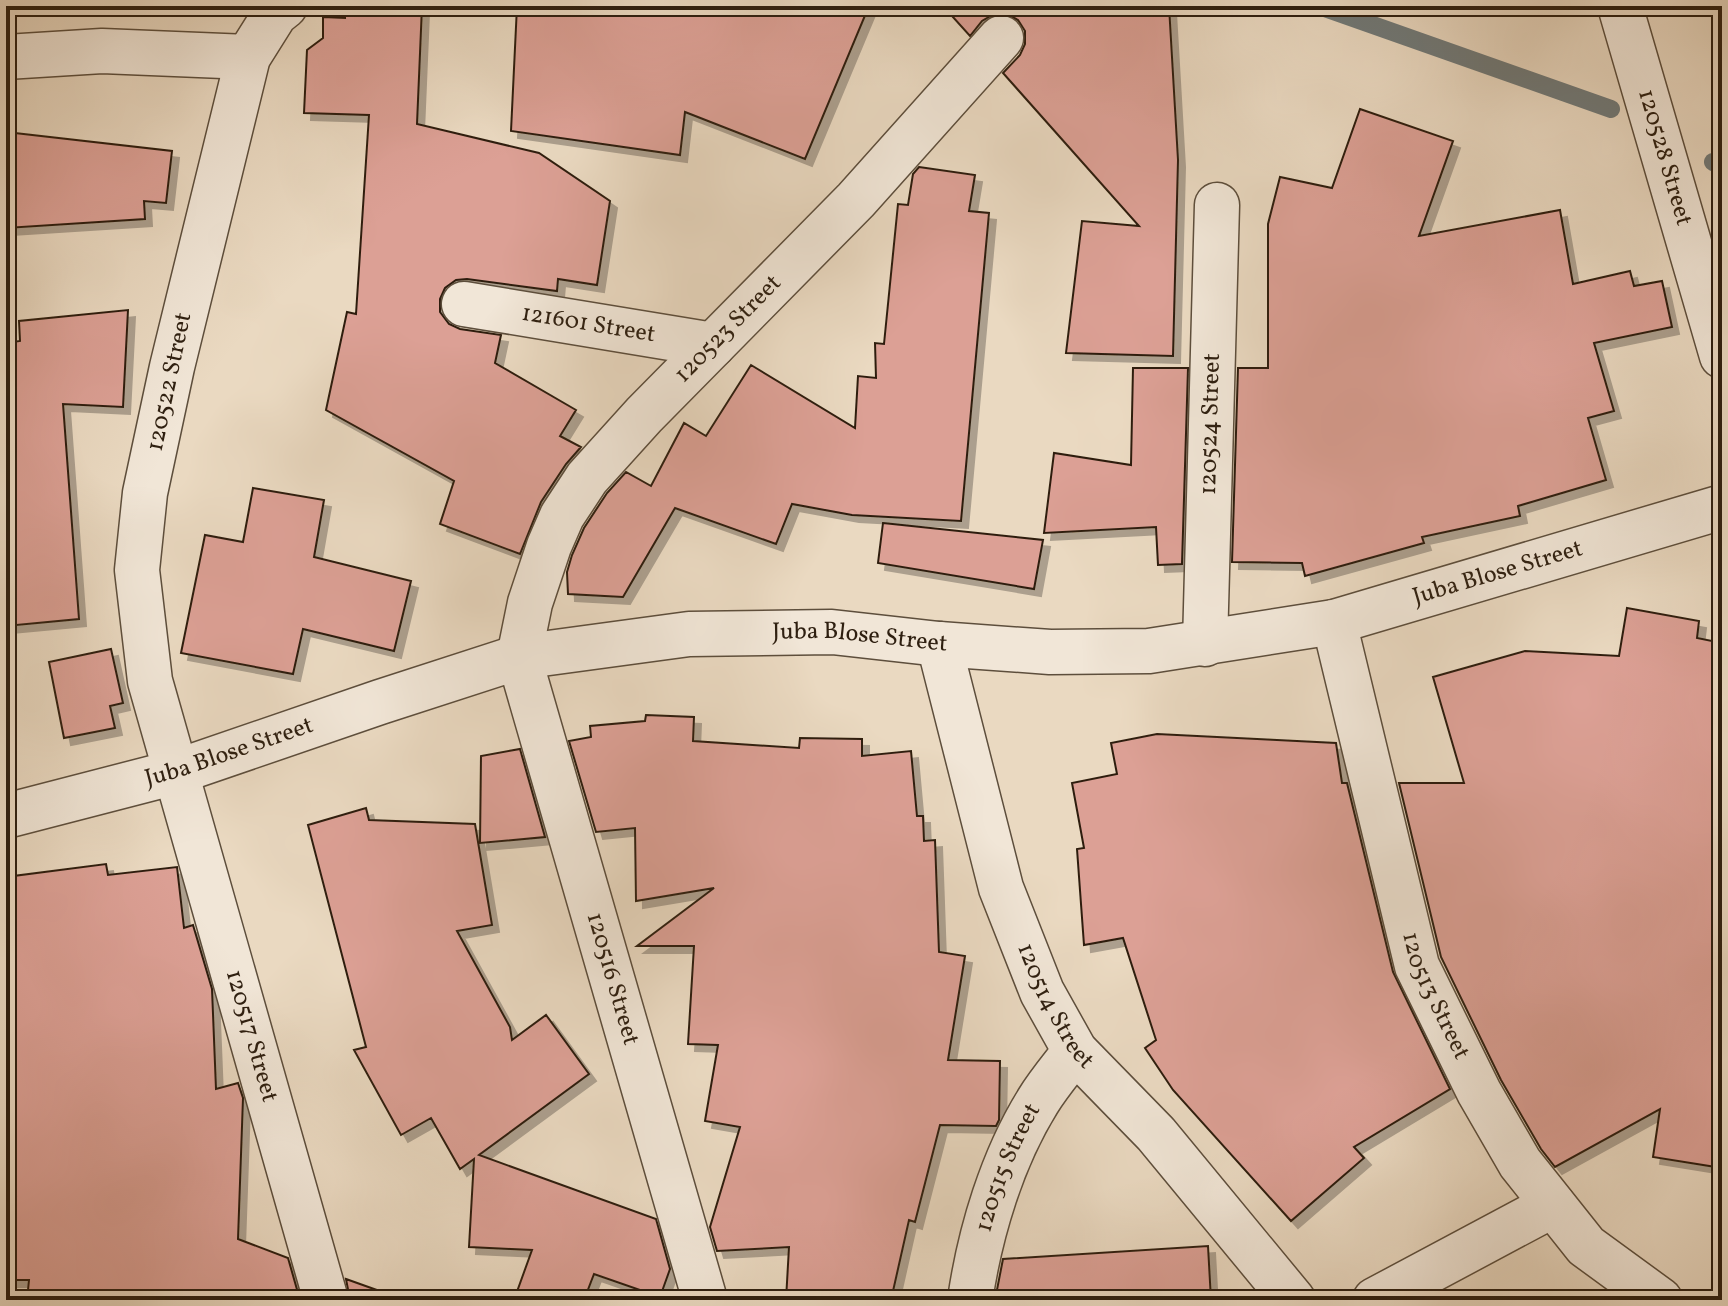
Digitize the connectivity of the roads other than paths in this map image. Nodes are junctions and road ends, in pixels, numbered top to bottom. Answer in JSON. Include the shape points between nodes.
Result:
{"nodes":[{"id":1,"x":285,"y":6,"type":"edge"},
{"id":2,"x":1620,"y":6,"type":"edge"},
{"id":3,"x":1001,"y":38,"type":"dead end"},
{"id":4,"x":6,"y":57,"type":"edge"},
{"id":5,"x":248,"y":57,"type":"junction"},
{"id":6,"x":1217,"y":205,"type":"dead end"},
{"id":7,"x":464,"y":304,"type":"dead end"},
{"id":8,"x":713,"y":345,"type":"junction"},
{"id":9,"x":1722,"y":356,"type":"edge"},
{"id":10,"x":1722,"y":507,"type":"edge"},
{"id":11,"x":1334,"y":622,"type":"junction"},
{"id":12,"x":939,"y":644,"type":"junction"},
{"id":13,"x":1205,"y":644,"type":"junction"},
{"id":14,"x":519,"y":657,"type":"junction"},
{"id":15,"x":176,"y":772,"type":"junction"},
{"id":16,"x":6,"y":816,"type":"edge"},
{"id":17,"x":1075,"y":1051,"type":"junction"},
{"id":18,"x":1553,"y":1205,"type":"junction"},
{"id":19,"x":326,"y":1300,"type":"edge"},
{"id":20,"x":705,"y":1300,"type":"edge"},
{"id":21,"x":970,"y":1300,"type":"edge"},
{"id":22,"x":1293,"y":1300,"type":"edge"},
{"id":23,"x":1375,"y":1300,"type":"edge"},
{"id":24,"x":1660,"y":1300,"type":"edge"}],
"edges":[{"from":1,"to":5,"type":"street","name":"120522 Street"},
{"from":2,"to":9,"type":"street","name":"120528 Street"},
{"from":3,"to":8,"type":"street","name":"120523 Street","via":[[856,200]]},
{"from":4,"to":5,"type":"street","via":[[102,51]]},
{"from":5,"to":15,"type":"street","name":"120522 Street","via":[[172,367],[145,493],[137,570],[150,681]]},
{"from":6,"to":13,"type":"street","name":"120524 Street"},
{"from":7,"to":8,"type":"street","name":"121601 Street"},
{"from":8,"to":14,"type":"street","name":"120523 Street","via":[[587,478],[562,516],[530,603]]},
{"from":10,"to":11,"type":"street","name":"Juba Blose Street"},
{"from":11,"to":13,"type":"street","name":"Juba Blose Street"},
{"from":11,"to":18,"type":"street","name":"120513 Street","via":[[1417,966],[1479,1092]]},
{"from":12,"to":13,"type":"street","name":"Juba Blose Street","via":[[1050,652],[1149,651]]},
{"from":12,"to":14,"type":"street","name":"Juba Blose Street","via":[[832,632],[689,634]]},
{"from":12,"to":17,"type":"street","name":"120514 Street","via":[[1001,888],[1042,992]]},
{"from":14,"to":15,"type":"street","name":"Juba Blose Street"},
{"from":14,"to":20,"type":"street","name":"120516 Street"},
{"from":15,"to":16,"type":"street","name":"Juba Blose Street"},
{"from":15,"to":19,"type":"street","name":"120517 Street"},
{"from":17,"to":21,"type":"street","name":"120515 Street","via":[[1016,1141],[988,1216]]},
{"from":17,"to":22,"type":"street","name":"120514 Street","via":[[1156,1134]]},
{"from":18,"to":23,"type":"street"},
{"from":18,"to":24,"type":"street","name":"120513 Street","via":[[1586,1246]]}]}
